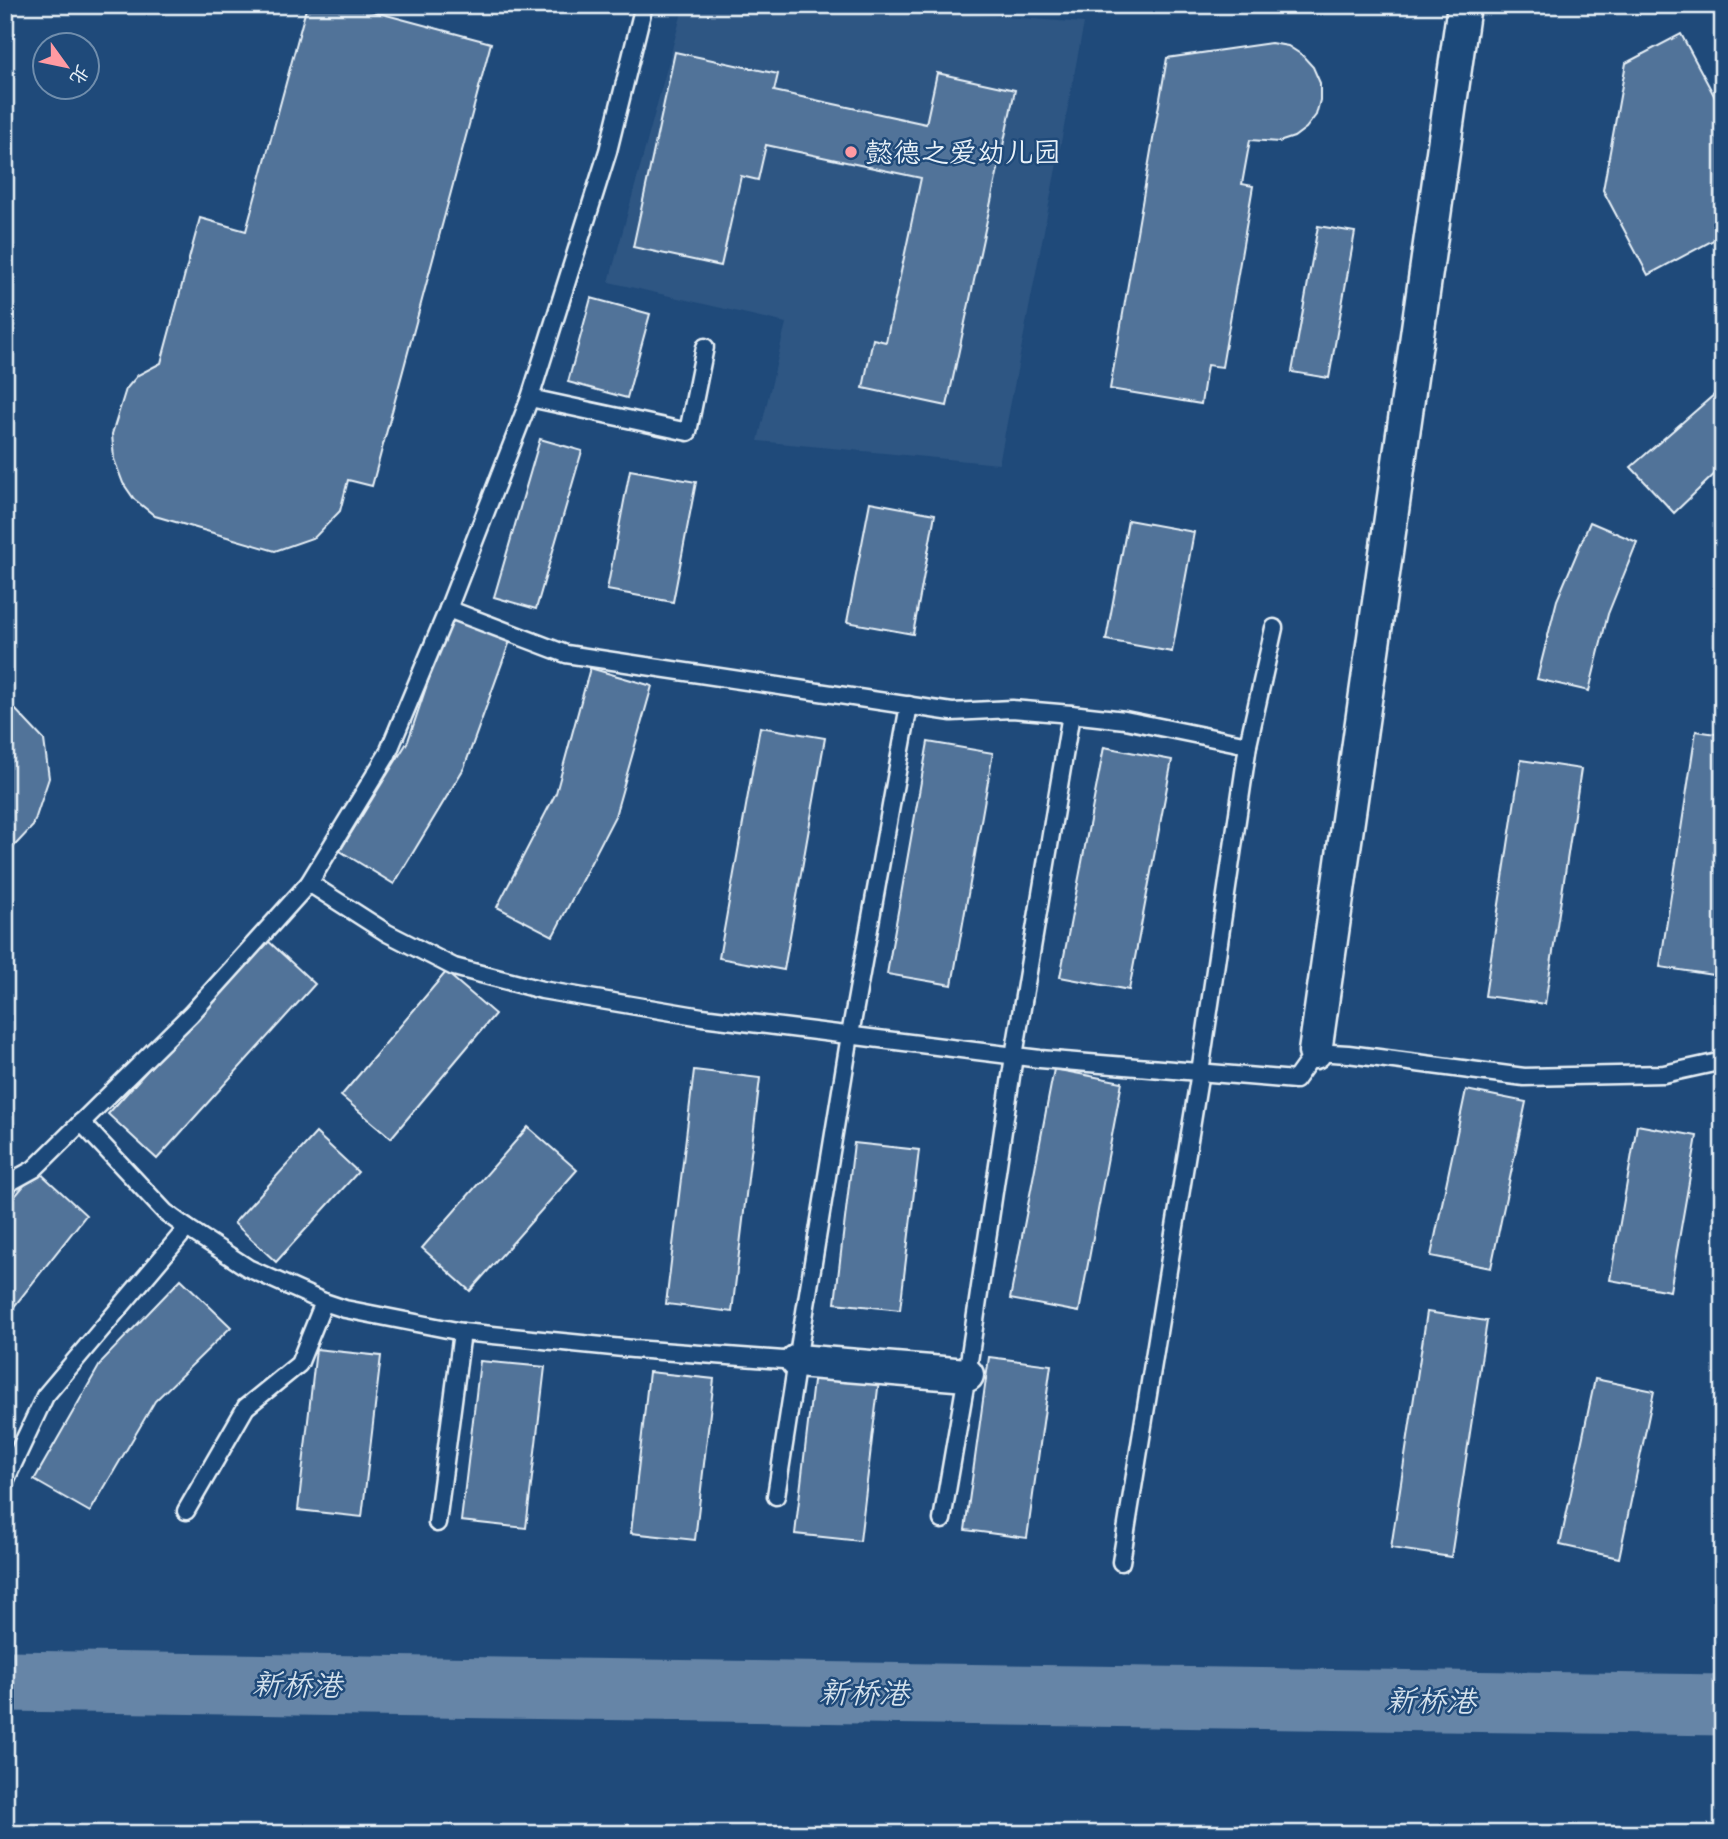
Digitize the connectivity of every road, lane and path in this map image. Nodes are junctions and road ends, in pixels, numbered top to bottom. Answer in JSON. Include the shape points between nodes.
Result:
{"nodes":[{"id":1,"x":644,"y":5,"type":"edge"},
{"id":2,"x":1464,"y":5,"type":"edge"},
{"id":3,"x":705,"y":347,"type":"dead end"},
{"id":4,"x":530,"y":398,"type":"junction"},
{"id":5,"x":448,"y":610,"type":"junction"},
{"id":6,"x":1274,"y":628,"type":"dead end"},
{"id":7,"x":909,"y":705,"type":"junction"},
{"id":8,"x":1071,"y":714,"type":"junction"},
{"id":9,"x":1248,"y":745,"type":"junction"},
{"id":10,"x":309,"y":883,"type":"junction"},
{"id":11,"x":850,"y":1035,"type":"junction"},
{"id":12,"x":1315,"y":1052,"type":"junction"},
{"id":13,"x":1014,"y":1056,"type":"junction"},
{"id":14,"x":1723,"y":1061,"type":"edge"},
{"id":15,"x":1200,"y":1072,"type":"junction"},
{"id":16,"x":81,"y":1122,"type":"junction"},
{"id":17,"x":5,"y":1185,"type":"edge"},
{"id":18,"x":187,"y":1228,"type":"junction"},
{"id":19,"x":324,"y":1302,"type":"junction"},
{"id":20,"x":462,"y":1332,"type":"junction"},
{"id":21,"x":797,"y":1361,"type":"junction"},
{"id":22,"x":967,"y":1375,"type":"junction"},
{"id":23,"x":5,"y":1481,"type":"edge"},
{"id":24,"x":776,"y":1496,"type":"dead end"},
{"id":25,"x":186,"y":1511,"type":"dead end"},
{"id":26,"x":942,"y":1520,"type":"dead end"},
{"id":27,"x":437,"y":1523,"type":"dead end"},
{"id":28,"x":1121,"y":1562,"type":"dead end"}],
"edges":[{"from":1,"to":4,"type":"lane","via":[[608,151]]},
{"from":2,"to":12,"type":"street"},
{"from":3,"to":4,"type":"lane","via":[[688,432]]},
{"from":4,"to":5,"type":"lane"},
{"from":5,"to":7,"type":"lane","via":[[566,654]]},
{"from":5,"to":10,"type":"lane","via":[[387,755]]},
{"from":6,"to":9,"type":"lane"},
{"from":7,"to":8,"type":"lane","via":[[952,712],[1012,709]]},
{"from":7,"to":11,"type":"lane"},
{"from":8,"to":9,"type":"lane"},
{"from":8,"to":13,"type":"lane"},
{"from":9,"to":15,"type":"lane"},
{"from":10,"to":11,"type":"lane","via":[[387,933],[454,967],[542,990],[702,1017]]},
{"from":10,"to":16,"type":"lane","via":[[191,1014]]},
{"from":11,"to":13,"type":"lane"},
{"from":11,"to":21,"type":"lane"},
{"from":12,"to":14,"type":"lane","via":[[1524,1077],[1664,1074]]},
{"from":12,"to":15,"type":"lane","via":[[1295,1080]]},
{"from":13,"to":15,"type":"lane"},
{"from":13,"to":22,"type":"lane"},
{"from":15,"to":28,"type":"lane"},
{"from":16,"to":17,"type":"lane","via":[[34,1169]]},
{"from":16,"to":18,"type":"lane","via":[[166,1212]]},
{"from":18,"to":19,"type":"lane","via":[[248,1268]]},
{"from":18,"to":23,"type":"lane","via":[[45,1395]]},
{"from":19,"to":20,"type":"lane"},
{"from":19,"to":25,"type":"lane","via":[[299,1364],[246,1407]]},
{"from":20,"to":21,"type":"lane"},
{"from":20,"to":27,"type":"lane"},
{"from":21,"to":22,"type":"street"},
{"from":21,"to":24,"type":"lane"},
{"from":22,"to":26,"type":"lane"}]}
